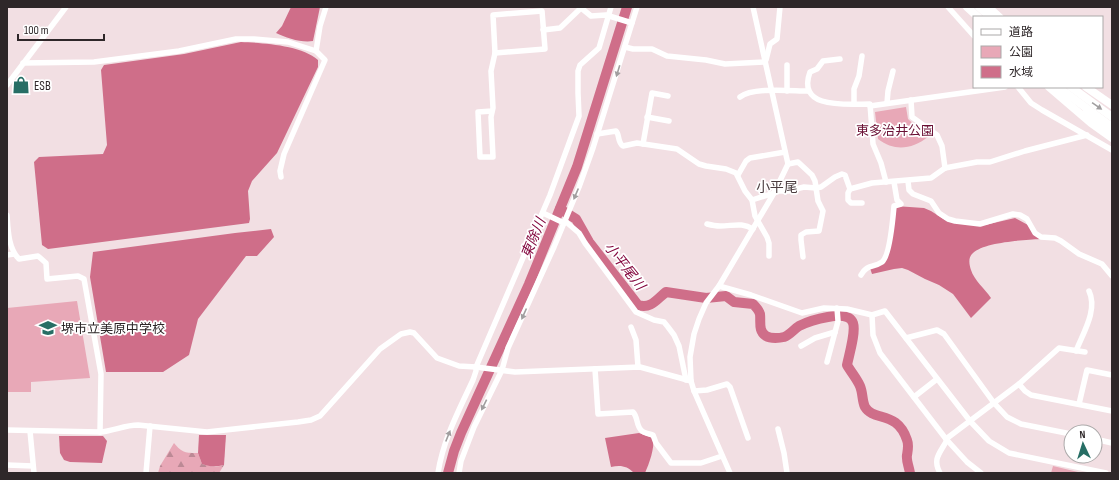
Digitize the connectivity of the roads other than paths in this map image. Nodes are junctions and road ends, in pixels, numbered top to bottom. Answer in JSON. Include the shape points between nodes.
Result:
{"nodes":[{"id":1,"x":66,"y":7,"type":"edge"},
{"id":2,"x":326,"y":7,"type":"edge"},
{"id":3,"x":611,"y":7,"type":"edge"},
{"id":4,"x":637,"y":7,"type":"edge"},
{"id":5,"x":753,"y":7,"type":"edge"},
{"id":6,"x":780,"y":7,"type":"edge"},
{"id":7,"x":948,"y":7,"type":"edge"},
{"id":8,"x":965,"y":7,"type":"edge"},
{"id":9,"x":990,"y":7,"type":"edge"},
{"id":10,"x":580,"y":8,"type":"edge"},
{"id":11,"x":979,"y":8,"type":"edge"},
{"id":12,"x":529,"y":10,"type":"edge"},
{"id":13,"x":609,"y":16,"type":"junction"},
{"id":14,"x":975,"y":16,"type":"edge"},
{"id":15,"x":989,"y":16,"type":"edge"},
{"id":16,"x":999,"y":16,"type":"edge"},
{"id":17,"x":632,"y":23,"type":"junction"},
{"id":18,"x":544,"y":30,"type":"junction"},
{"id":19,"x":973,"y":35,"type":"edge"},
{"id":20,"x":625,"y":47,"type":"junction"},
{"id":21,"x":316,"y":52,"type":"junction"},
{"id":22,"x":495,"y":53,"type":"junction"},
{"id":23,"x":862,"y":56,"type":"dead end"},
{"id":24,"x":840,"y":59,"type":"dead end"},
{"id":25,"x":765,"y":62,"type":"junction"},
{"id":26,"x":23,"y":63,"type":"junction"},
{"id":27,"x":787,"y":65,"type":"dead end"},
{"id":28,"x":893,"y":70,"type":"dead end"},
{"id":29,"x":7,"y":85,"type":"edge"},
{"id":30,"x":998,"y":88,"type":"edge"},
{"id":31,"x":1019,"y":88,"type":"edge"},
{"id":32,"x":1050,"y":88,"type":"edge"},
{"id":33,"x":1054,"y":88,"type":"edge"},
{"id":34,"x":1059,"y":88,"type":"edge"},
{"id":35,"x":1072,"y":88,"type":"edge"},
{"id":36,"x":1087,"y":88,"type":"edge"},
{"id":37,"x":1094,"y":88,"type":"edge"},
{"id":38,"x":771,"y":91,"type":"junction"},
{"id":39,"x":788,"y":91,"type":"junction"},
{"id":40,"x":808,"y":91,"type":"junction"},
{"id":41,"x":668,"y":96,"type":"dead end"},
{"id":42,"x":740,"y":98,"type":"dead end"},
{"id":43,"x":910,"y":100,"type":"junction"},
{"id":44,"x":1112,"y":100,"type":"edge"},
{"id":45,"x":887,"y":103,"type":"junction"},
{"id":46,"x":854,"y":104,"type":"junction"},
{"id":47,"x":1112,"y":105,"type":"edge"},
{"id":48,"x":870,"y":106,"type":"junction"},
{"id":49,"x":492,"y":111,"type":"junction"},
{"id":50,"x":648,"y":117,"type":"junction"},
{"id":51,"x":1112,"y":117,"type":"edge"},
{"id":52,"x":669,"y":121,"type":"dead end"},
{"id":53,"x":1112,"y":127,"type":"edge"},
{"id":54,"x":1112,"y":133,"type":"edge"},
{"id":55,"x":597,"y":134,"type":"junction"},
{"id":56,"x":1087,"y":135,"type":"junction"},
{"id":57,"x":1112,"y":138,"type":"edge"},
{"id":58,"x":643,"y":144,"type":"junction"},
{"id":59,"x":1112,"y":150,"type":"edge"},
{"id":60,"x":785,"y":152,"type":"junction"},
{"id":61,"x":788,"y":164,"type":"junction"},
{"id":62,"x":945,"y":168,"type":"junction"},
{"id":63,"x":738,"y":175,"type":"junction"},
{"id":64,"x":281,"y":177,"type":"dead end"},
{"id":65,"x":908,"y":181,"type":"junction"},
{"id":66,"x":886,"y":182,"type":"junction"},
{"id":67,"x":894,"y":182,"type":"junction"},
{"id":68,"x":816,"y":188,"type":"junction"},
{"id":69,"x":850,"y":189,"type":"junction"},
{"id":70,"x":774,"y":192,"type":"junction"},
{"id":71,"x":752,"y":200,"type":"junction"},
{"id":72,"x":862,"y":203,"type":"dead end"},
{"id":73,"x":543,"y":213,"type":"junction"},
{"id":74,"x":7,"y":215,"type":"edge"},
{"id":75,"x":758,"y":220,"type":"junction"},
{"id":76,"x":565,"y":222,"type":"junction"},
{"id":77,"x":707,"y":224,"type":"dead end"},
{"id":78,"x":753,"y":229,"type":"junction"},
{"id":79,"x":14,"y":254,"type":"junction"},
{"id":80,"x":7,"y":255,"type":"edge"},
{"id":81,"x":769,"y":256,"type":"dead end"},
{"id":82,"x":803,"y":257,"type":"dead end"},
{"id":83,"x":861,"y":275,"type":"dead end"},
{"id":84,"x":1112,"y":276,"type":"edge"},
{"id":85,"x":719,"y":286,"type":"junction"},
{"id":86,"x":1089,"y":291,"type":"dead end"},
{"id":87,"x":837,"y":309,"type":"junction"},
{"id":88,"x":872,"y":315,"type":"junction"},
{"id":89,"x":632,"y":326,"type":"dead end"},
{"id":90,"x":835,"y":332,"type":"junction"},
{"id":91,"x":906,"y":338,"type":"junction"},
{"id":92,"x":801,"y":346,"type":"dead end"},
{"id":93,"x":1076,"y":351,"type":"junction"},
{"id":94,"x":1085,"y":352,"type":"dead end"},
{"id":95,"x":827,"y":362,"type":"dead end"},
{"id":96,"x":478,"y":367,"type":"junction"},
{"id":97,"x":638,"y":368,"type":"junction"},
{"id":98,"x":595,"y":369,"type":"junction"},
{"id":99,"x":501,"y":370,"type":"junction"},
{"id":100,"x":1112,"y":375,"type":"edge"},
{"id":101,"x":938,"y":379,"type":"junction"},
{"id":102,"x":689,"y":381,"type":"junction"},
{"id":103,"x":1019,"y":384,"type":"junction"},
{"id":104,"x":694,"y":391,"type":"junction"},
{"id":105,"x":914,"y":397,"type":"junction"},
{"id":106,"x":994,"y":403,"type":"junction"},
{"id":107,"x":1079,"y":404,"type":"junction"},
{"id":108,"x":1112,"y":411,"type":"edge"},
{"id":109,"x":970,"y":421,"type":"junction"},
{"id":110,"x":150,"y":426,"type":"junction"},
{"id":111,"x":778,"y":429,"type":"dead end"},
{"id":112,"x":7,"y":430,"type":"edge"},
{"id":113,"x":30,"y":431,"type":"junction"},
{"id":114,"x":100,"y":432,"type":"junction"},
{"id":115,"x":1063,"y":432,"type":"edge"},
{"id":116,"x":748,"y":438,"type":"dead end"},
{"id":117,"x":946,"y":440,"type":"junction"},
{"id":118,"x":722,"y":456,"type":"junction"},
{"id":119,"x":7,"y":465,"type":"edge"},
{"id":120,"x":33,"y":466,"type":"junction"},
{"id":121,"x":34,"y":473,"type":"edge"},
{"id":122,"x":146,"y":473,"type":"edge"},
{"id":123,"x":438,"y":473,"type":"edge"},
{"id":124,"x":459,"y":473,"type":"edge"},
{"id":125,"x":730,"y":473,"type":"edge"},
{"id":126,"x":787,"y":473,"type":"edge"},
{"id":127,"x":940,"y":473,"type":"edge"},
{"id":128,"x":981,"y":473,"type":"edge"},
{"id":129,"x":1106,"y":473,"type":"edge"}],
"edges":[{"from":1,"to":26,"type":"street"},
{"from":2,"to":21,"type":"street"},
{"from":3,"to":13,"type":"street"},
{"from":4,"to":17,"type":"street"},
{"from":5,"to":25,"type":"street"},
{"from":6,"to":25,"type":"street","via":[[777,39],[770,44]]},
{"from":7,"to":19,"type":"street"},
{"from":8,"to":14,"type":"highway"},
{"from":9,"to":16,"type":"main road"},
{"from":10,"to":13,"type":"street","via":[[591,16]]},
{"from":10,"to":18,"type":"street","via":[[560,28]]},
{"from":11,"to":15,"type":"highway"},
{"from":12,"to":18,"type":"street","via":[[542,11]]},
{"from":12,"to":22,"type":"street","via":[[492,14]]},
{"from":13,"to":17,"type":"street"},
{"from":13,"to":73,"type":"street","via":[[599,48],[580,65],[579,116]]},
{"from":17,"to":20,"type":"street"},
{"from":18,"to":22,"type":"street","via":[[545,49]]},
{"from":20,"to":25,"type":"street","via":[[652,49],[667,56],[725,64]]},
{"from":20,"to":55,"type":"street","one_way":true},
{"from":21,"to":26,"type":"street","via":[[288,42],[236,39],[179,51],[94,62]]},
{"from":21,"to":64,"type":"street","via":[[325,60],[284,154]]},
{"from":22,"to":49,"type":"street","via":[[491,71]]},
{"from":23,"to":46,"type":"street","via":[[854,89]]},
{"from":24,"to":40,"type":"street","via":[[823,62],[817,70],[810,72]]},
{"from":25,"to":38,"type":"street"},
{"from":26,"to":29,"type":"street"},
{"from":27,"to":39,"type":"street"},
{"from":28,"to":45,"type":"street"},
{"from":30,"to":43,"type":"street"},
{"from":31,"to":56,"type":"street","via":[[1031,103]]},
{"from":32,"to":57,"type":"highway"},
{"from":33,"to":54,"type":"main road"},
{"from":34,"to":53,"type":"highway"},
{"from":35,"to":51,"type":"highway","one_way":true},
{"from":36,"to":47,"type":"highway"},
{"from":37,"to":44,"type":"main road"},
{"from":38,"to":39,"type":"street"},
{"from":38,"to":42,"type":"street","via":[[749,92]]},
{"from":38,"to":60,"type":"street"},
{"from":39,"to":40,"type":"street"},
{"from":40,"to":46,"type":"street","via":[[822,102]]},
{"from":41,"to":50,"type":"street","via":[[652,93]]},
{"from":43,"to":45,"type":"street"},
{"from":43,"to":62,"type":"street","via":[[912,117],[937,135],[942,146]]},
{"from":45,"to":48,"type":"street"},
{"from":46,"to":48,"type":"street"},
{"from":48,"to":66,"type":"street","via":[[874,149]]},
{"from":49,"to":49,"type":"street","via":[[493,157],[480,158],[478,112]]},
{"from":50,"to":52,"type":"street"},
{"from":50,"to":58,"type":"street"},
{"from":55,"to":58,"type":"street","via":[[616,131],[623,146]]},
{"from":55,"to":76,"type":"street","one_way":true},
{"from":56,"to":59,"type":"street"},
{"from":56,"to":62,"type":"street","via":[[990,162]]},
{"from":58,"to":63,"type":"street","via":[[677,149],[699,164],[733,171]]},
{"from":60,"to":61,"type":"street"},
{"from":60,"to":63,"type":"street","via":[[750,158],[746,160]]},
{"from":61,"to":68,"type":"street","via":[[798,162],[812,175]]},
{"from":61,"to":70,"type":"street"},
{"from":62,"to":65,"type":"street","via":[[931,178]]},
{"from":63,"to":71,"type":"street"},
{"from":65,"to":67,"type":"street"},
{"from":65,"to":84,"type":"street","via":[[909,190],[913,194],[931,201],[939,213],[948,219],[980,224],[1013,214],[1020,215],[1027,219],[1035,233],[1041,237],[1062,241],[1079,254],[1102,264]]},
{"from":66,"to":67,"type":"street"},
{"from":66,"to":69,"type":"street"},
{"from":67,"to":83,"type":"street","via":[[897,200],[901,204],[894,206],[885,258],[864,269]]},
{"from":68,"to":69,"type":"street","via":[[842,174],[845,175]]},
{"from":68,"to":70,"type":"street","via":[[804,187]]},
{"from":68,"to":82,"type":"street","via":[[818,201],[824,212],[819,231],[801,235]]},
{"from":69,"to":72,"type":"street","via":[[848,200],[851,203]]},
{"from":70,"to":71,"type":"street"},
{"from":70,"to":75,"type":"street"},
{"from":71,"to":75,"type":"street"},
{"from":73,"to":76,"type":"street"},
{"from":73,"to":96,"type":"street"},
{"from":74,"to":79,"type":"street","via":[[8,233]]},
{"from":75,"to":78,"type":"street"},
{"from":75,"to":81,"type":"street","via":[[769,243]]},
{"from":76,"to":99,"type":"street","one_way":true,"via":[[508,348]]},
{"from":76,"to":102,"type":"street","via":[[579,233],[636,312],[664,322],[668,327],[679,346]]},
{"from":77,"to":78,"type":"street","via":[[741,224]]},
{"from":78,"to":85,"type":"street"},
{"from":79,"to":80,"type":"street"},
{"from":79,"to":114,"type":"street","via":[[19,259],[38,256],[46,263],[47,279],[78,276],[84,280],[101,374]]},
{"from":85,"to":87,"type":"street","via":[[802,314],[824,308]]},
{"from":85,"to":102,"type":"street","via":[[706,303],[699,318],[690,357]]},
{"from":86,"to":93,"type":"street","via":[[1092,298],[1091,313]]},
{"from":87,"to":88,"type":"street","via":[[846,308]]},
{"from":87,"to":90,"type":"street","via":[[838,321]]},
{"from":88,"to":91,"type":"street","via":[[885,312]]},
{"from":88,"to":105,"type":"street","via":[[873,335],[880,353]]},
{"from":89,"to":97,"type":"street"},
{"from":90,"to":92,"type":"street","via":[[815,338]]},
{"from":90,"to":95,"type":"street"},
{"from":91,"to":101,"type":"street"},
{"from":91,"to":106,"type":"street","via":[[937,330],[944,334]]},
{"from":93,"to":94,"type":"street"},
{"from":93,"to":103,"type":"street","via":[[1060,348]]},
{"from":96,"to":99,"type":"street"},
{"from":96,"to":110,"type":"street","via":[[459,366],[437,358],[410,332],[401,334],[380,349],[334,402],[320,416],[311,420],[207,432]]},
{"from":123,"to":96,"type":"street","one_way":true,"via":[[447,438]]},
{"from":97,"to":98,"type":"street"},
{"from":97,"to":102,"type":"street"},
{"from":98,"to":99,"type":"street","via":[[539,372]]},
{"from":98,"to":118,"type":"street","via":[[598,414],[633,412],[640,429],[653,435],[656,444],[671,464],[701,463]]},
{"from":99,"to":124,"type":"street","one_way":true,"via":[[474,427]]},
{"from":100,"to":107,"type":"street","via":[[1087,370]]},
{"from":101,"to":105,"type":"street"},
{"from":101,"to":109,"type":"street"},
{"from":102,"to":104,"type":"street"},
{"from":103,"to":106,"type":"street"},
{"from":103,"to":107,"type":"street","via":[[1031,394]]},
{"from":104,"to":116,"type":"street","via":[[708,390],[726,384],[730,387]]},
{"from":104,"to":118,"type":"street"},
{"from":105,"to":117,"type":"street"},
{"from":106,"to":109,"type":"street"},
{"from":106,"to":115,"type":"street","via":[[1007,417],[1021,424]]},
{"from":107,"to":108,"type":"street"},
{"from":109,"to":117,"type":"street"},
{"from":109,"to":129,"type":"street","via":[[988,441],[1009,452]]},
{"from":110,"to":114,"type":"street","via":[[127,425],[112,431]]},
{"from":110,"to":122,"type":"street"},
{"from":111,"to":126,"type":"street"},
{"from":112,"to":113,"type":"street"},
{"from":113,"to":114,"type":"street"},
{"from":113,"to":120,"type":"street"},
{"from":117,"to":127,"type":"street","via":[[936,461]]},
{"from":117,"to":128,"type":"street"},
{"from":118,"to":125,"type":"street"},
{"from":119,"to":120,"type":"street"},
{"from":120,"to":121,"type":"street"}]}
